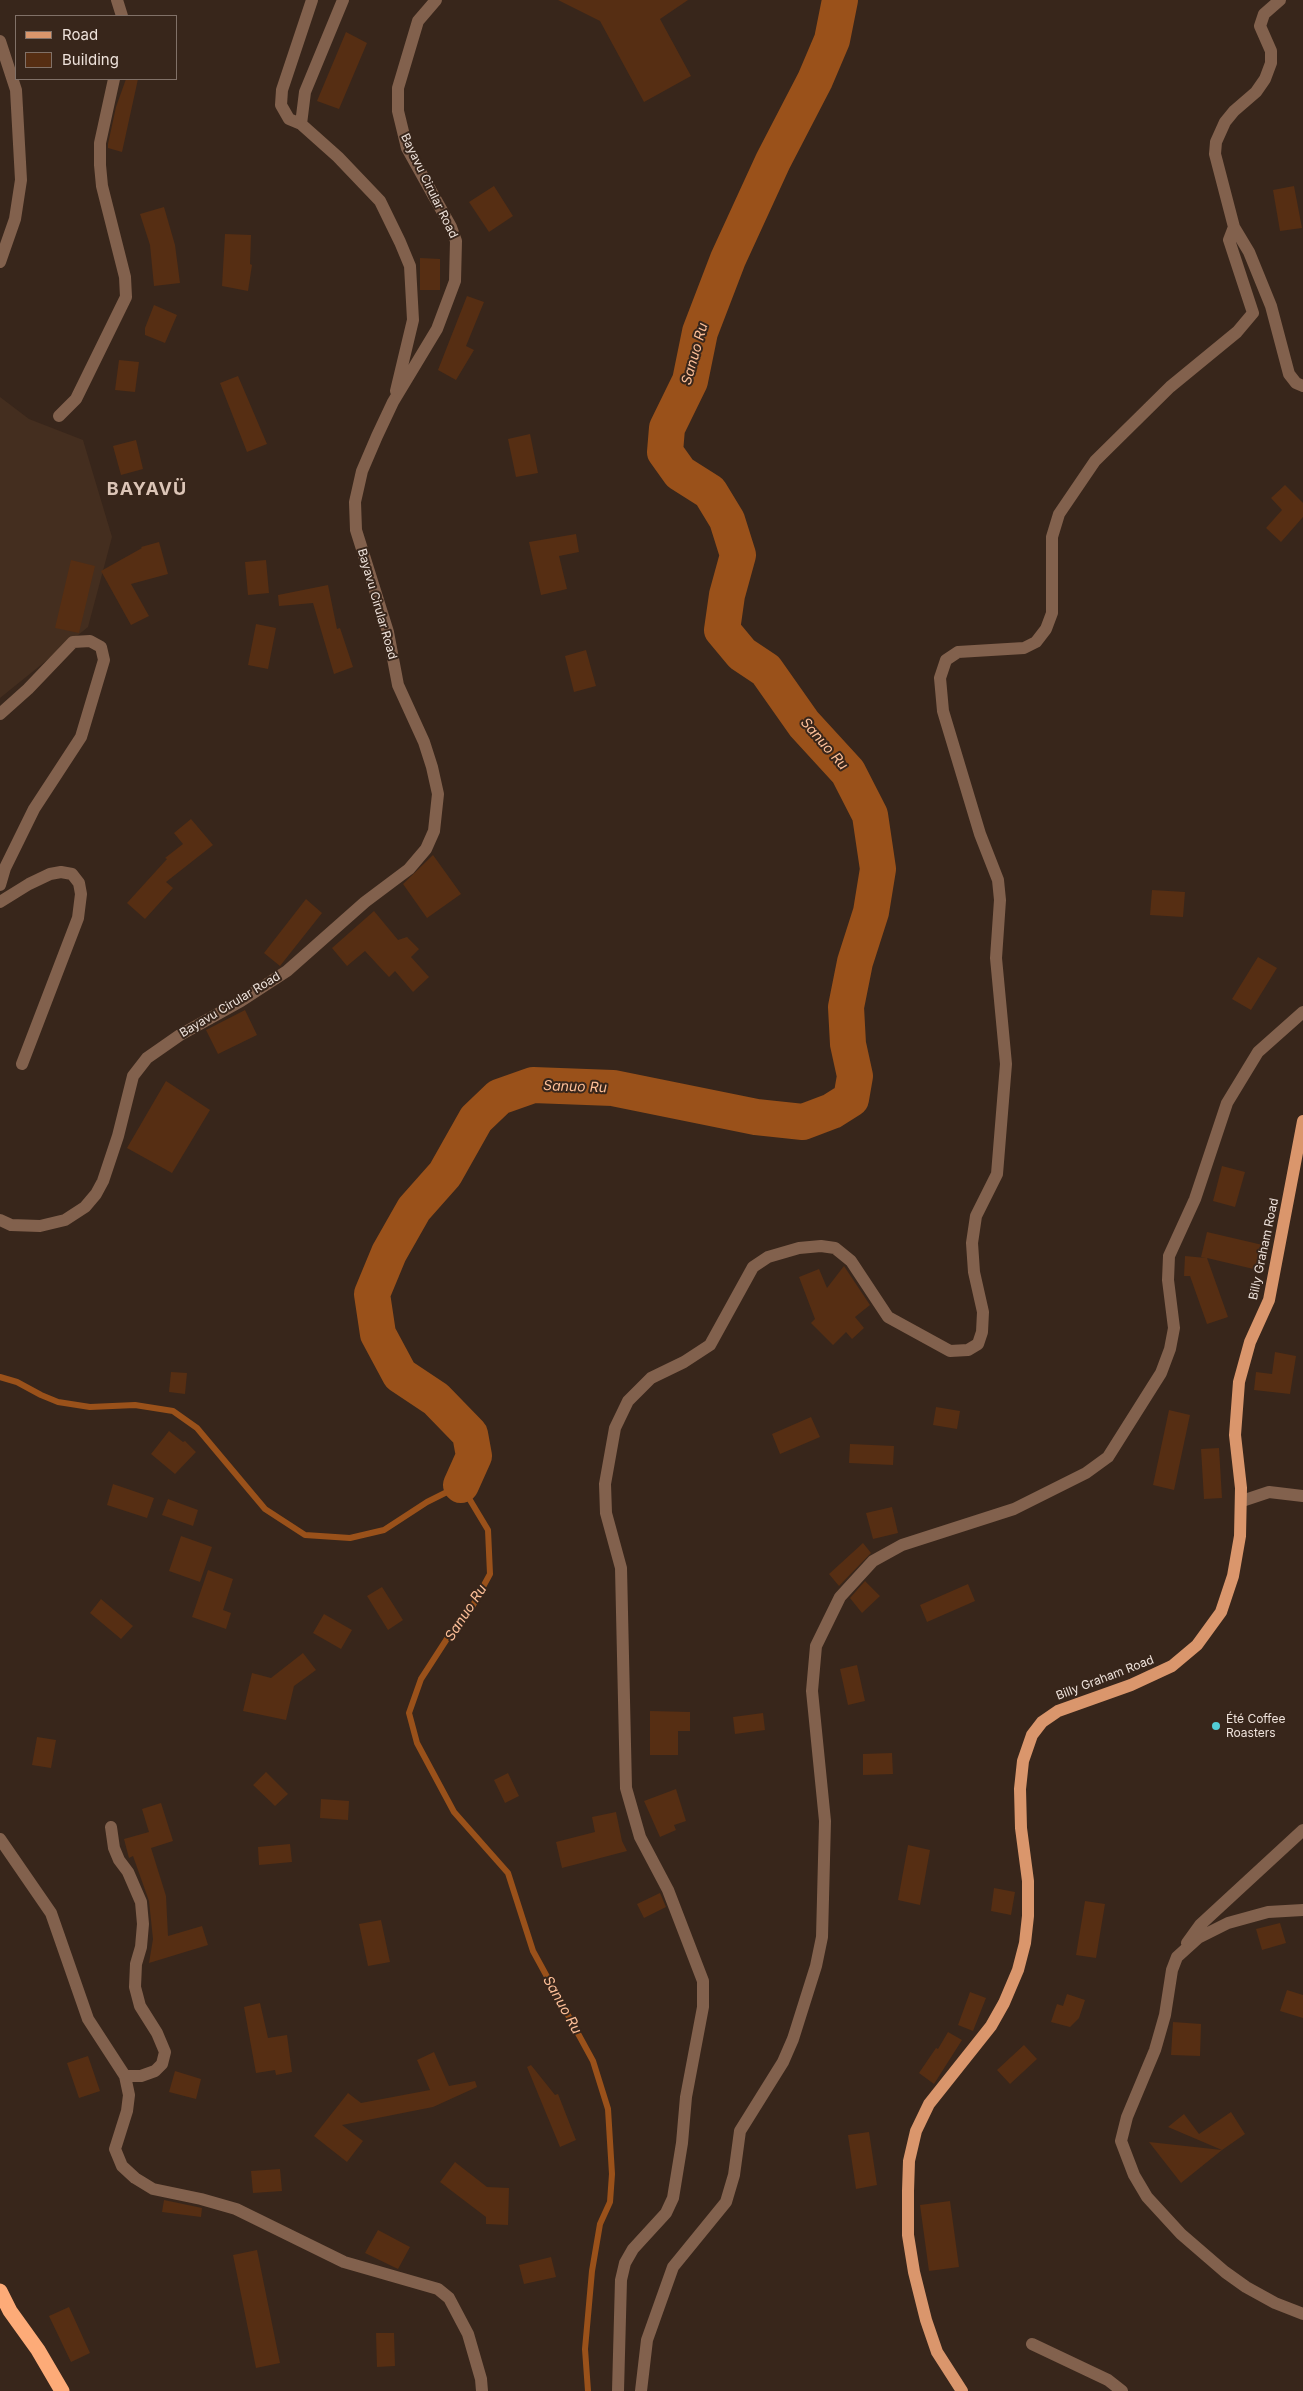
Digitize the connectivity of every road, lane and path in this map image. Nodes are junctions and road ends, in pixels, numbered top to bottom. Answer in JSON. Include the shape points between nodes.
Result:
{"nodes":[{"id":1,"x":118,"y":0,"type":"edge"},
{"id":2,"x":312,"y":0,"type":"edge"},
{"id":3,"x":344,"y":0,"type":"edge"},
{"id":4,"x":436,"y":0,"type":"edge"},
{"id":5,"x":1280,"y":0,"type":"edge"},
{"id":6,"x":122,"y":15,"type":"edge"},
{"id":7,"x":0,"y":41,"type":"edge"},
{"id":8,"x":114,"y":80,"type":"edge"},
{"id":9,"x":301,"y":124,"type":"junction"},
{"id":10,"x":1234,"y":227,"type":"junction"},
{"id":11,"x":0,"y":262,"type":"edge"},
{"id":12,"x":1303,"y":386,"type":"edge"},
{"id":13,"x":393,"y":402,"type":"junction"},
{"id":14,"x":59,"y":416,"type":"dead end"},
{"id":15,"x":0,"y":714,"type":"edge"},
{"id":16,"x":0,"y":885,"type":"edge"},
{"id":17,"x":0,"y":902,"type":"edge"},
{"id":18,"x":1303,"y":1012,"type":"edge"},
{"id":19,"x":22,"y":1064,"type":"dead end"},
{"id":20,"x":1303,"y":1121,"type":"edge"},
{"id":21,"x":0,"y":1220,"type":"edge"},
{"id":22,"x":1303,"y":1496,"type":"edge"},
{"id":23,"x":1242,"y":1502,"type":"junction"},
{"id":24,"x":111,"y":1827,"type":"dead end"},
{"id":25,"x":1303,"y":1830,"type":"edge"},
{"id":26,"x":0,"y":1839,"type":"edge"},
{"id":27,"x":1303,"y":1910,"type":"edge"},
{"id":28,"x":1177,"y":1957,"type":"junction"},
{"id":29,"x":125,"y":2076,"type":"junction"},
{"id":30,"x":0,"y":2291,"type":"edge"},
{"id":31,"x":1303,"y":2314,"type":"edge"},
{"id":32,"x":1032,"y":2344,"type":"dead end"},
{"id":33,"x":62,"y":2391,"type":"edge"},
{"id":34,"x":482,"y":2391,"type":"edge"},
{"id":35,"x":618,"y":2391,"type":"edge"},
{"id":36,"x":641,"y":2391,"type":"edge"},
{"id":37,"x":962,"y":2391,"type":"edge"},
{"id":38,"x":1122,"y":2391,"type":"edge"}],
"edges":[{"from":1,"to":6,"type":"street"},
{"from":2,"to":9,"type":"street","via":[[282,90],[281,105],[289,119]]},
{"from":3,"to":9,"type":"street","via":[[305,92]]},
{"from":4,"to":13,"type":"street","name":"Bayavu Cirular Road","via":[[418,21],[398,88],[398,110],[407,148],[456,241],[455,281],[437,329]]},
{"from":5,"to":10,"type":"street","via":[[1264,14],[1260,26],[1271,51],[1271,63],[1265,79],[1225,122],[1216,142],[1215,154]]},
{"from":7,"to":11,"type":"street","via":[[16,90],[21,180],[15,220]]},
{"from":8,"to":14,"type":"street","via":[[100,142],[100,165],[102,186],[125,277],[126,297],[76,399]]},
{"from":9,"to":13,"type":"street","via":[[380,201],[410,266],[413,320]]},
{"from":10,"to":12,"type":"street","via":[[1249,252],[1271,306],[1289,374]]},
{"from":10,"to":35,"type":"street","via":[[1229,240],[1253,313],[1237,332],[1170,387],[1095,461],[1059,514],[1052,537],[1052,613],[1036,642],[1024,648],[958,652],[946,660],[940,678],[943,711],[980,834],[998,880],[1000,900],[996,958],[1006,1064],[997,1174],[976,1216],[972,1243],[974,1272],[983,1312],[978,1344],[968,1350],[950,1351],[888,1317],[851,1260],[835,1248],[800,1248],[768,1257],[753,1267],[710,1345],[651,1378],[628,1401],[615,1428],[605,1484],[606,1513],[621,1568],[626,1788],[640,1837],[668,1890],[703,1981],[703,2007],[686,2097],[673,2198],[666,2213],[633,2249],[623,2272]]},
{"from":13,"to":21,"type":"street","name":"Bayavu Cirular Road","via":[[362,471],[355,502],[356,530],[388,632],[398,685],[424,742],[438,794],[434,831],[426,849],[409,869],[365,902],[287,971],[180,1035],[148,1058],[134,1076],[103,1181],[85,1207],[65,1220],[40,1226],[11,1225]]},
{"from":15,"to":16,"type":"street","via":[[73,642],[90,641],[101,647],[104,660],[81,737],[34,809]]},
{"from":17,"to":19,"type":"street","via":[[28,884],[61,872],[72,874],[79,883],[81,894],[78,918]]},
{"from":18,"to":36,"type":"street","via":[[1258,1052],[1227,1103],[1195,1200],[1169,1256],[1168,1280],[1174,1328],[1162,1373],[1108,1457],[1086,1473],[1014,1509],[902,1545],[873,1561],[840,1597],[816,1646],[812,1691],[825,1821],[822,1938],[816,1966],[783,2062],[740,2131],[734,2175],[726,2202],[673,2267],[647,2340]]},
{"from":20,"to":23,"type":"main road","name":"Billy Graham Road","via":[[1269,1300],[1250,1342],[1239,1382],[1235,1435]]},
{"from":22,"to":23,"type":"street","via":[[1269,1492]]},
{"from":23,"to":37,"type":"main road","name":"Billy Graham Road","via":[[1233,1576],[1221,1612],[1197,1645],[1172,1666],[1131,1685],[1058,1711],[1042,1722],[1032,1735],[1023,1761],[1021,1828],[1028,1881],[1028,1916],[1018,1970],[987,2031],[929,2104],[916,2130],[909,2161],[908,2235],[914,2272],[937,2352]]},
{"from":24,"to":29,"type":"street","via":[[114,1848],[141,1902],[143,1924],[135,1986],[140,2006],[157,2033],[164,2052],[162,2064],[155,2071],[142,2076]]},
{"from":25,"to":28,"type":"street","via":[[1200,1925]]},
{"from":26,"to":29,"type":"street","via":[[52,1913],[88,2019]]},
{"from":27,"to":28,"type":"street","via":[[1268,1912],[1228,1923],[1198,1938]]},
{"from":28,"to":31,"type":"street","via":[[1155,2050],[1127,2117],[1121,2141],[1125,2155],[1147,2197],[1181,2234],[1246,2287]]},
{"from":29,"to":34,"type":"street","via":[[128,2103],[115,2149],[122,2166],[135,2178],[153,2189],[236,2209],[344,2262],[438,2289],[449,2298],[468,2334]]},
{"from":30,"to":33,"type":"highway"},
{"from":32,"to":38,"type":"street","via":[[1108,2380]]}]}
